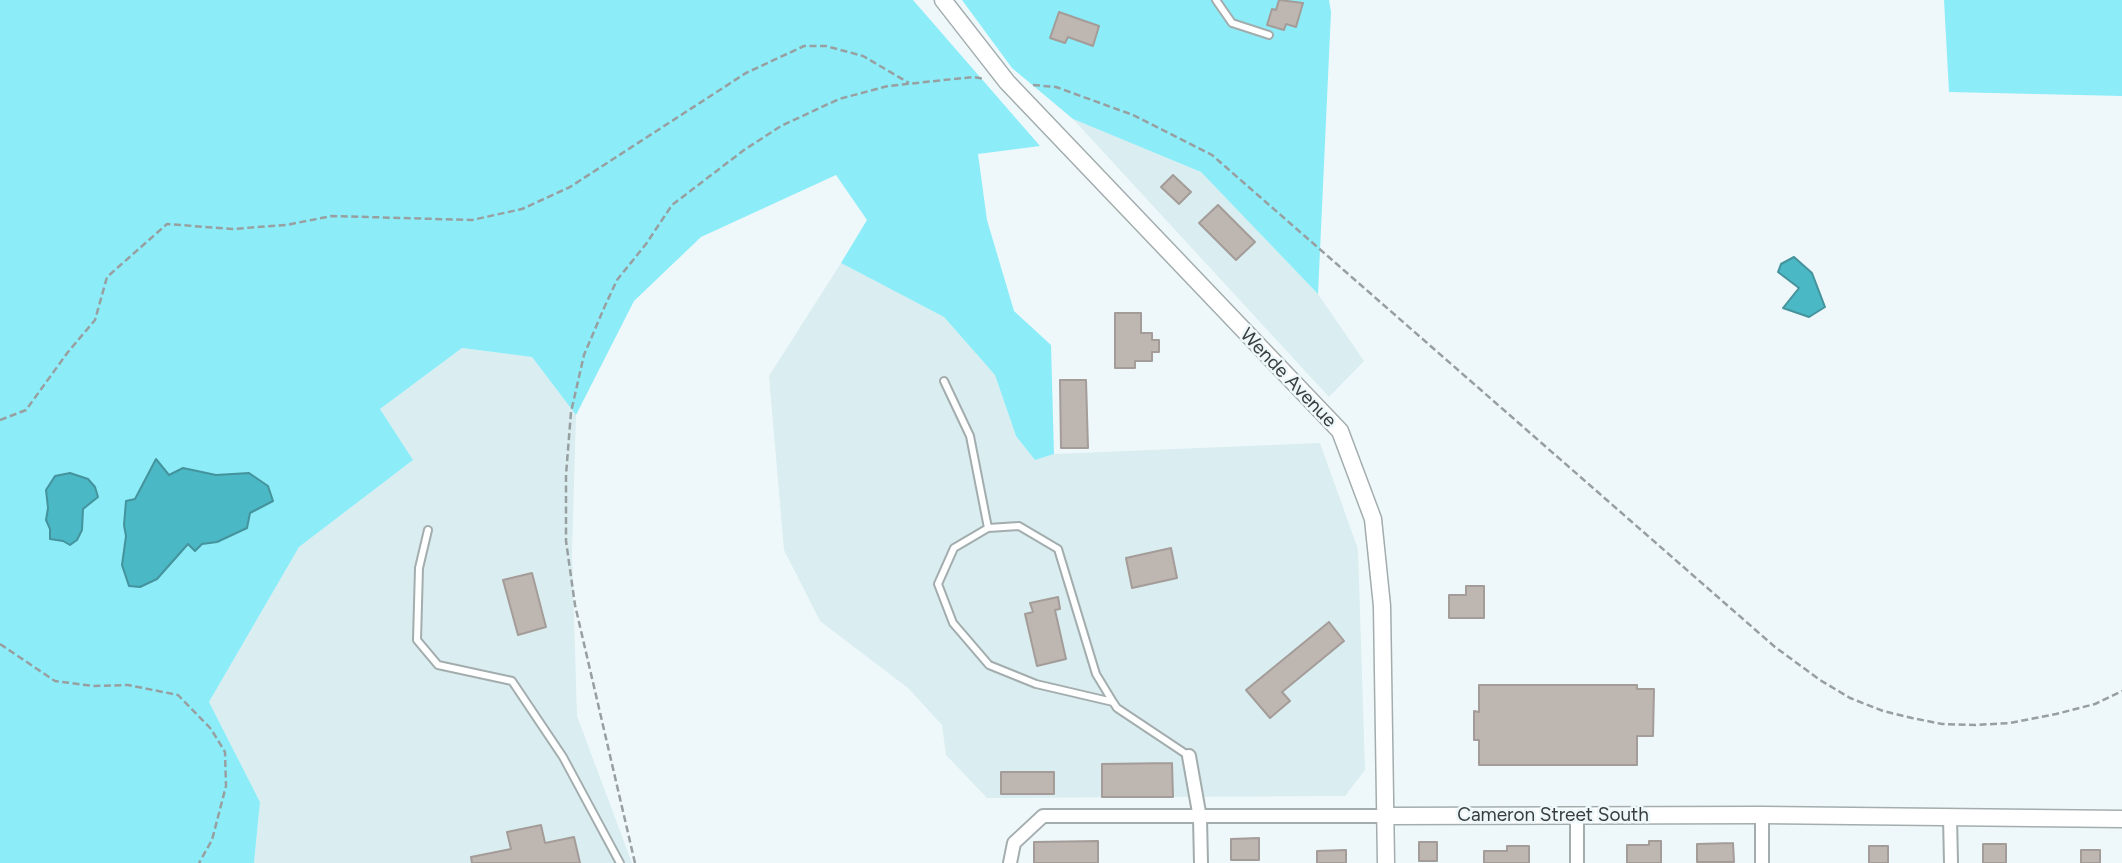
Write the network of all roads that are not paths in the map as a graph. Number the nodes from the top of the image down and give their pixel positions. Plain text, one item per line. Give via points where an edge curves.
1 (943, 0) edge
2 (1216, 0) edge
3 (1269, 35) dead end
4 (944, 381) dead end
5 (988, 528) junction
6 (428, 530) dead end
7 (1113, 702) junction
8 (1189, 756) joint
9 (1577, 815) junction
10 (1762, 815) junction
11 (1386, 816) junction
12 (1950, 817) junction
13 (1200, 818) junction
14 (2122, 819) edge
15 (620, 863) edge
16 (1010, 863) edge
17 (1200, 863) edge
18 (1386, 863) edge
19 (1577, 863) edge
20 (1762, 863) edge
21 (1951, 863) edge

1 - 11 street, Wende Avenue via 1007,82 1339,431 1373,519 1382,606
2 - 3 lane via 1232,23
4 - 5 lane via 970,436
5 - 7 lane via 1019,526 1058,549 1097,674
5 - 7 lane via 954,548 938,584 953,623 989,665 1037,684
6 - 15 lane via 419,568 416,640 438,665 512,681 563,757
7 - 8 lane
8 - 13 street
9 - 10 street, Cameron Street South
9 - 11 street, Cameron Street South
9 - 19 street
10 - 12 street, Cameron Street South
10 - 20 street
11 - 13 street, Cameron Street South
11 - 18 street, Wende Avenue
12 - 14 street, Cameron Street South
12 - 21 street
13 - 16 street, Cameron Street South via 1043,816 1014,843
13 - 17 street

